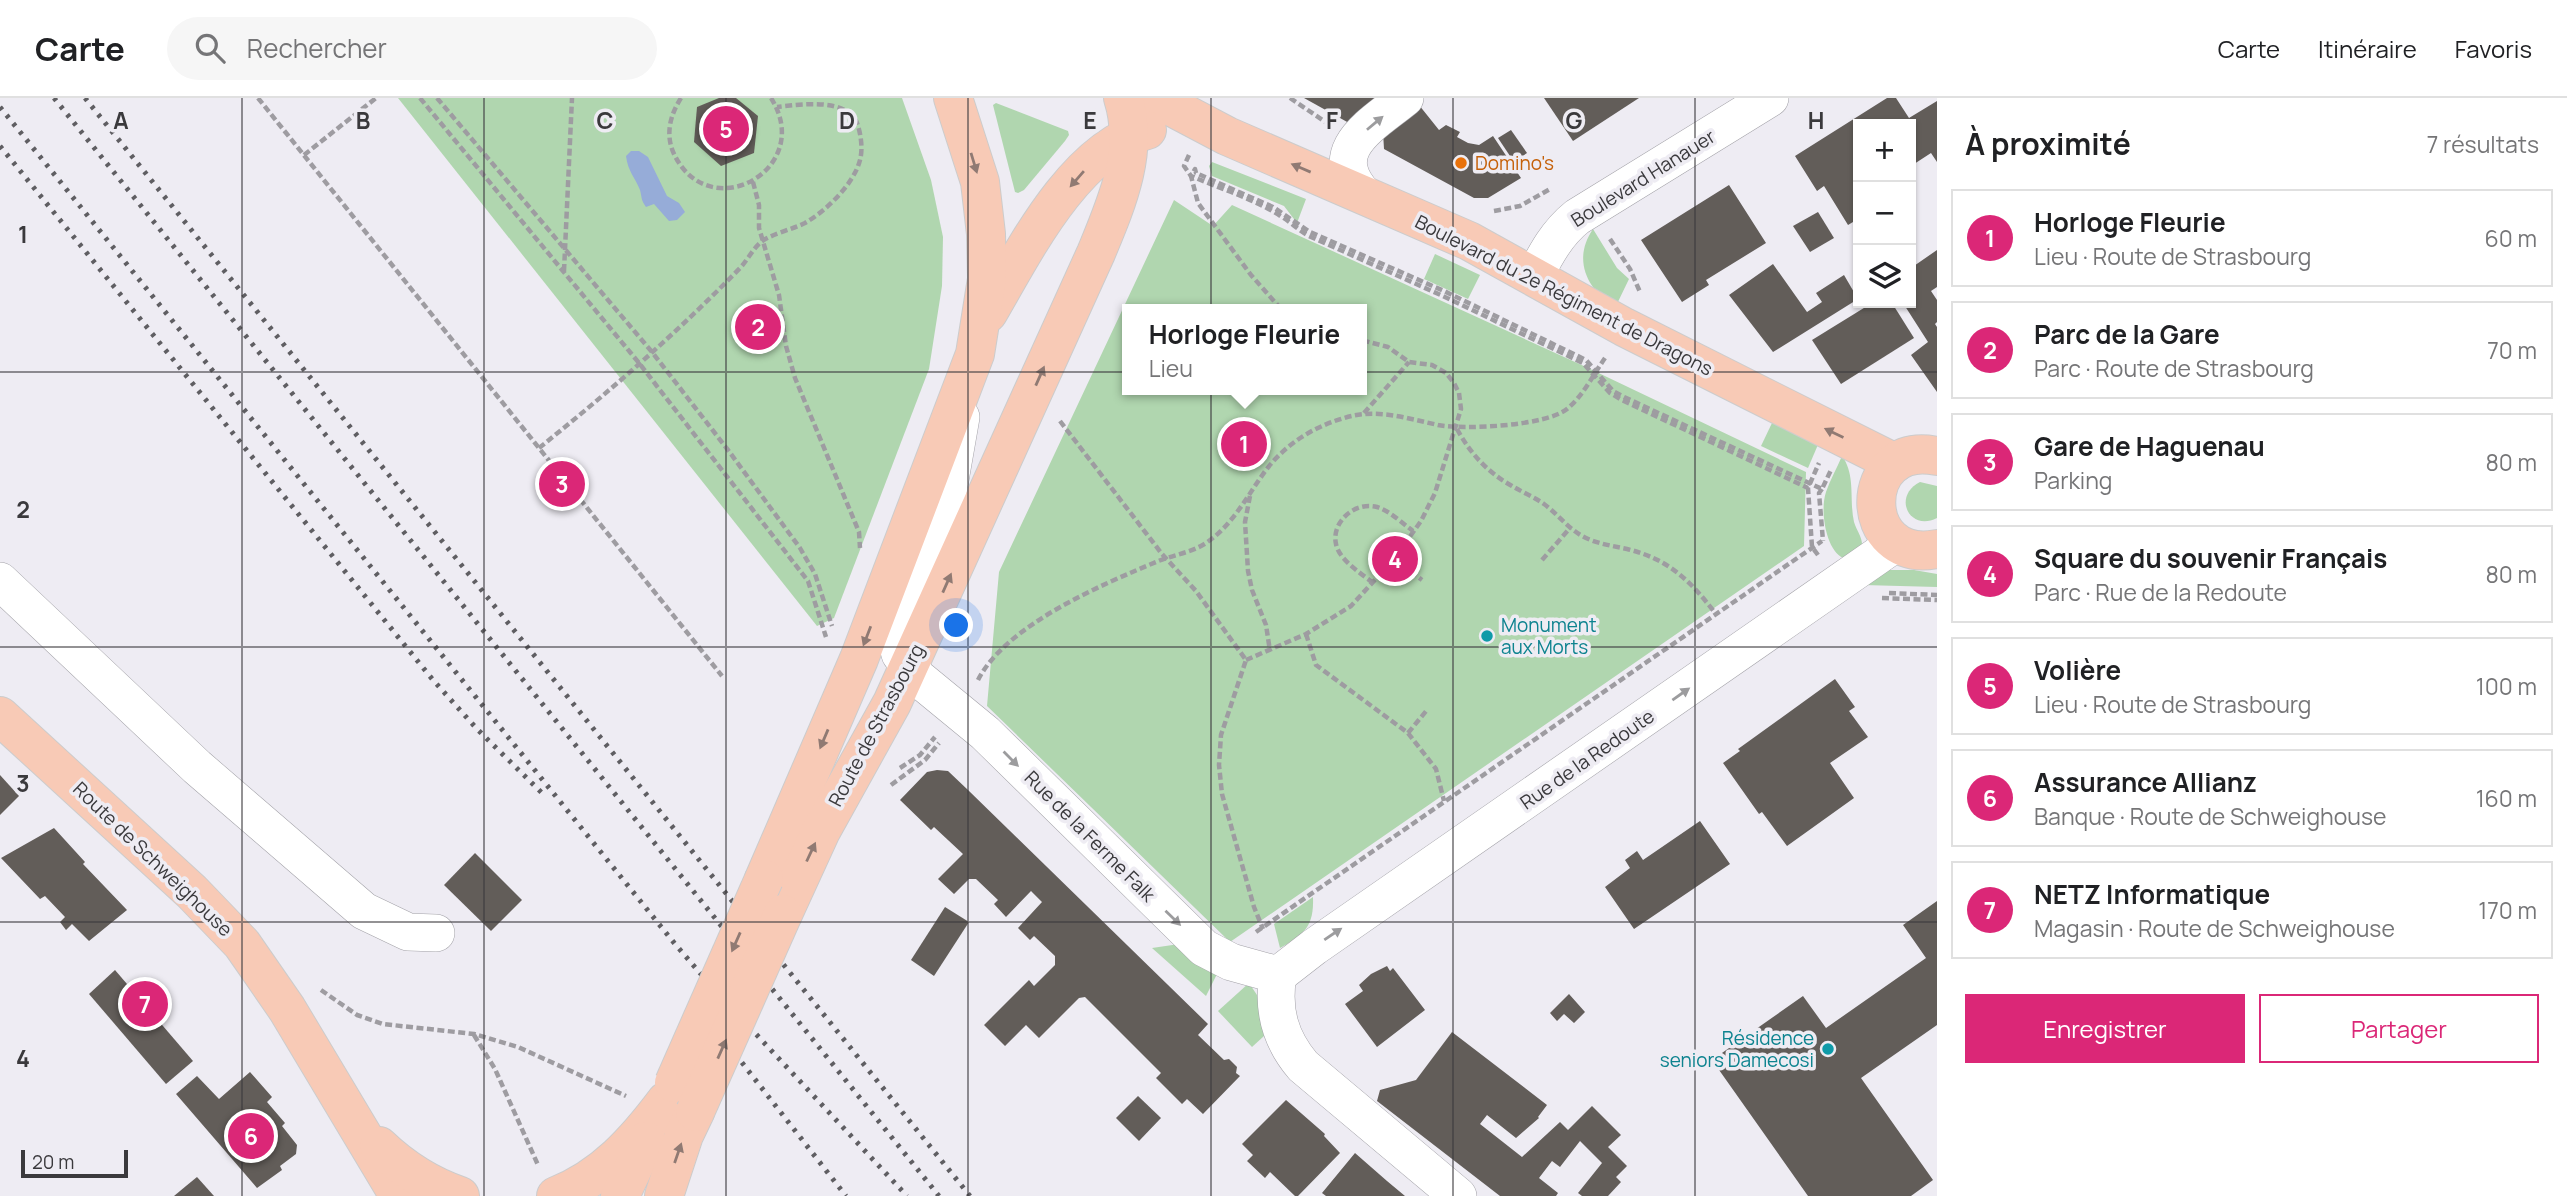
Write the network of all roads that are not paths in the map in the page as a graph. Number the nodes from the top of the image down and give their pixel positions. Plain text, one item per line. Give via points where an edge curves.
1 (953, 98) edge
2 (1123, 98) edge
3 (1155, 98) edge
4 (1405, 98) edge
5 (1770, 98) edge
6 (1129, 136) junction
7 (1227, 136) junction
8 (1364, 195) junction
9 (1535, 275) junction
10 (980, 327) junction
11 (962, 390) junction
12 (1937, 456) edge
13 (1895, 463) junction
14 (1896, 543) junction
15 (1937, 549) edge
16 (0, 581) edge
17 (908, 668) junction
18 (0, 716) edge
19 (436, 933) dead end
20 (1278, 975) junction
21 (338, 1097) junction
22 (668, 1099) junction
23 (548, 1181) edge
24 (621, 1194) edge
25 (399, 1196) edge
26 (460, 1196) edge
27 (664, 1196) edge
28 (1458, 1196) edge

1 -> 10 main road, Route de Strasbourg via 980,182 987,279
2 - 6 main road, Route de Strasbourg
3 - 7 main road, Boulevard du 2e Régiment de Dragons
8 -> 4 street via 1352,182 1349,150
5 - 9 street, Boulevard Hanauer via 1577,217 1549,248
6 - 7 main road, Route de Strasbourg via 1179,126
6 -> 10 main road, Route de Strasbourg via 1093,161 1062,197
17 -> 6 main road, Route de Strasbourg via 1096,253 1121,182
8 -> 7 main road, Boulevard du 2e Régiment de Dragons
8 - 9 main road, Boulevard du 2e Régiment de Dragons
13 -> 9 main road, Boulevard du 2e Régiment de Dragons via 1624,327
10 - 11 main road, Route de Strasbourg
11 - 17 street, Rue de la Ferme Falk via 961,428 946,503 896,638
11 -> 22 main road, Route de Strasbourg, bridge via 859,659
12 - 13 main road via 1914,454
13 - 14 main road via 1881,478 1875,500 1879,521
14 - 15 main road via 1914,550
20 -> 14 street, Rue de la Redoute
16 - 19 street via 197,766 364,911 408,932
17 -> 20 street, Rue de la Ferme Falk via 985,733 1205,947 1231,962
22 -> 17 main road, Route de Strasbourg, bridge via 783,914 821,831
18 - 21 main road, Route de Schweighouse via 216,915 268,979
20 - 28 street via 1276,1013 1289,1049
21 - 25 main road, Route de Schweighouse
21 - 26 main road via 401,1168
22 - 23 main road via 618,1158 588,1180
22 - 24 main road, Route de Strasbourg
27 -> 22 main road, Route de Strasbourg via 684,1135

